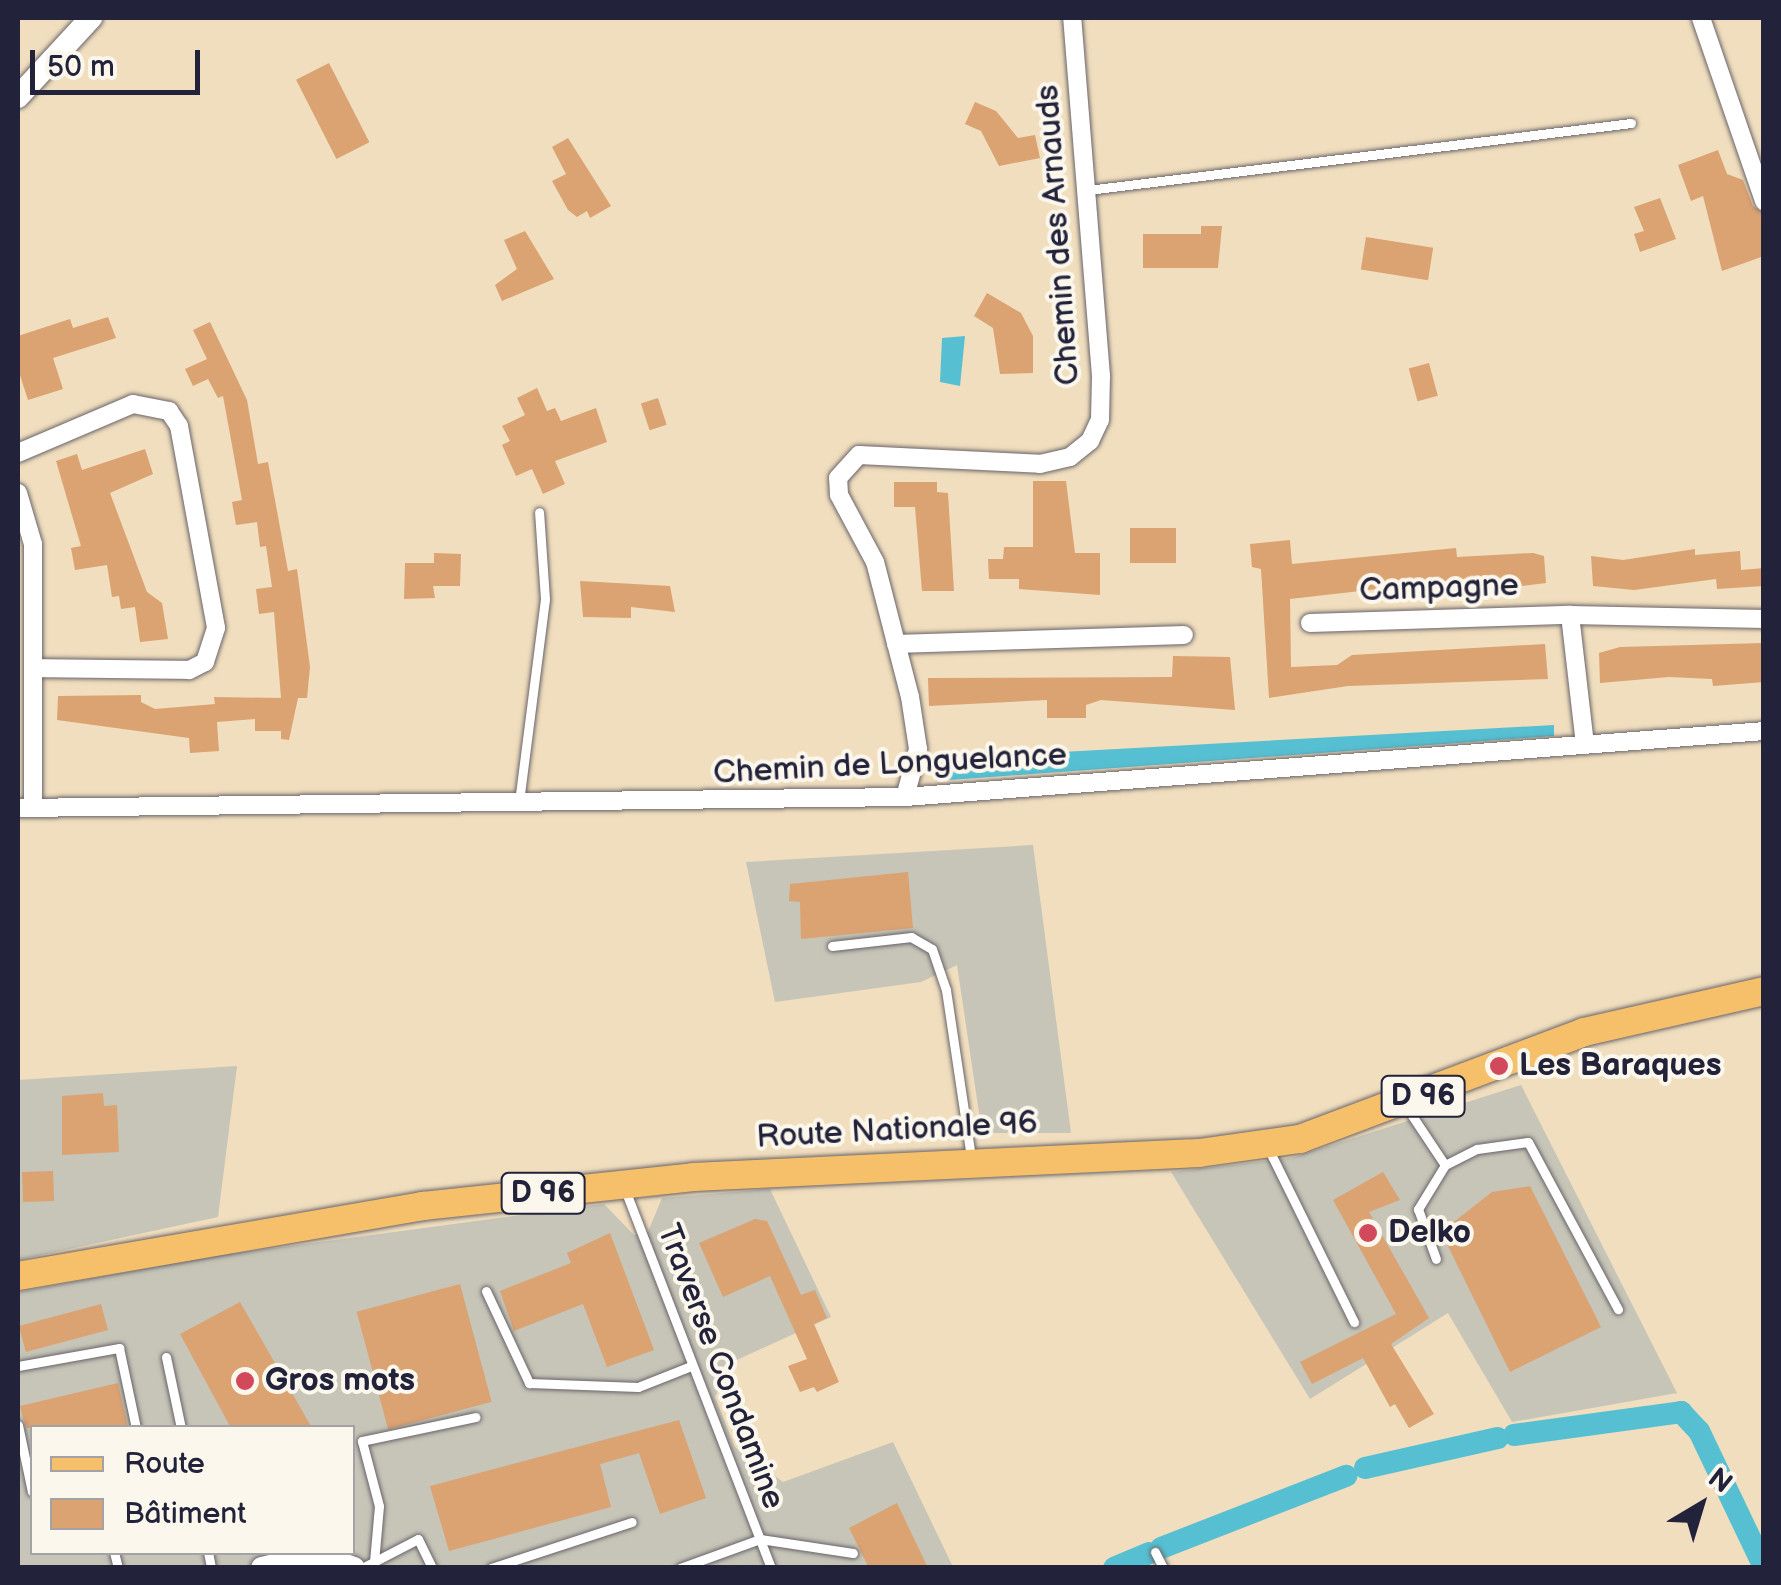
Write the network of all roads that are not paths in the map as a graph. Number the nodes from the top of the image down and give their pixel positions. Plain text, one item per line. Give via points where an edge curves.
1 (91, 18) edge
2 (1072, 18) edge
3 (1701, 18) edge
4 (18, 97) edge
5 (1632, 123) dead end
6 (1088, 190) junction
7 (1764, 201) edge
8 (18, 452) edge
9 (18, 493) edge
10 (540, 512) dead end
11 (1570, 616) junction
12 (1764, 620) edge
13 (1310, 623) dead end
14 (1184, 634) dead end
15 (896, 644) junction
16 (34, 668) junction
17 (1764, 731) edge
18 (1584, 744) junction
19 (905, 797) junction
20 (518, 805) junction
21 (25, 808) edge
22 (832, 946) dead end
23 (1764, 991) edge
24 (1404, 1104) junction
25 (1267, 1143) junction
26 (971, 1162) junction
27 (1445, 1165) junction
28 (623, 1184) junction
29 (1436, 1259) dead end
30 (18, 1276) edge
31 (486, 1292) dead end
32 (1618, 1309) dead end
33 (1354, 1322) dead end
34 (166, 1357) dead end
35 (18, 1366) edge
36 (690, 1366) junction
37 (476, 1417) dead end
38 (18, 1425) edge
39 (135, 1425) edge
40 (180, 1425) edge
41 (30, 1482) edge
42 (632, 1522) dead end
43 (760, 1539) junction
44 (1155, 1552) dead end
45 (852, 1553) dead end
46 (364, 1565) edge
47 (262, 1568) edge
48 (362, 1568) edge
49 (432, 1568) edge
50 (490, 1568) edge
51 (680, 1568) edge
52 (771, 1568) edge
53 (1163, 1568) edge

1 - 4 street
2 - 6 street, Chemin des Arnauds
3 - 7 street
5 - 6 lane
6 - 15 street, Chemin des Arnauds via 1101,376 1100,420 1090,441 1070,456 1040,464 860,455 838,478 840,495 875,562
8 - 16 street via 133,404 169,411 179,426 216,628 214,648 190,670
9 - 16 street via 33,544
10 - 20 lane via 545,599
11 - 12 street, Campagne
11 - 13 street, Campagne
11 - 18 street
14 - 15 street
15 - 19 street, Chemin des Arnauds via 918,749
16 - 21 street
17 - 18 street, Chemin de Longuelance
18 - 19 street, Chemin de Longuelance
19 - 20 street, Chemin de Longuelance
20 - 21 street, Chemin de Longuelance
22 - 26 lane via 911,938 932,949 950,1009
23 - 24 main road, Route Nationale 96 / D 96 via 1584,1032
24 - 25 main road, Route Nationale 96 / D 96
24 - 27 lane
25 - 26 main road, Route Nationale 96 / D 96 via 1200,1153
25 - 33 lane via 1283,1188
26 - 28 main road, Route Nationale 96 / D 96
27 - 29 lane via 1418,1209
27 - 32 lane via 1477,1149 1528,1142
28 - 30 main road, Route Nationale 96 / D 96 via 423,1206
28 - 36 lane, Traverse Condamine
31 - 36 lane via 530,1383 638,1387
34 - 40 lane
35 - 39 lane via 119,1348
36 - 43 lane, Traverse Condamine
37 - 46 lane via 362,1441 379,1506
38 - 41 lane
42 - 50 lane
43 - 45 lane
43 - 51 lane
43 - 52 lane, Traverse Condamine
44 - 53 lane
46 - 47 street via 316,1555
46 - 48 lane
46 - 49 lane via 418,1539

